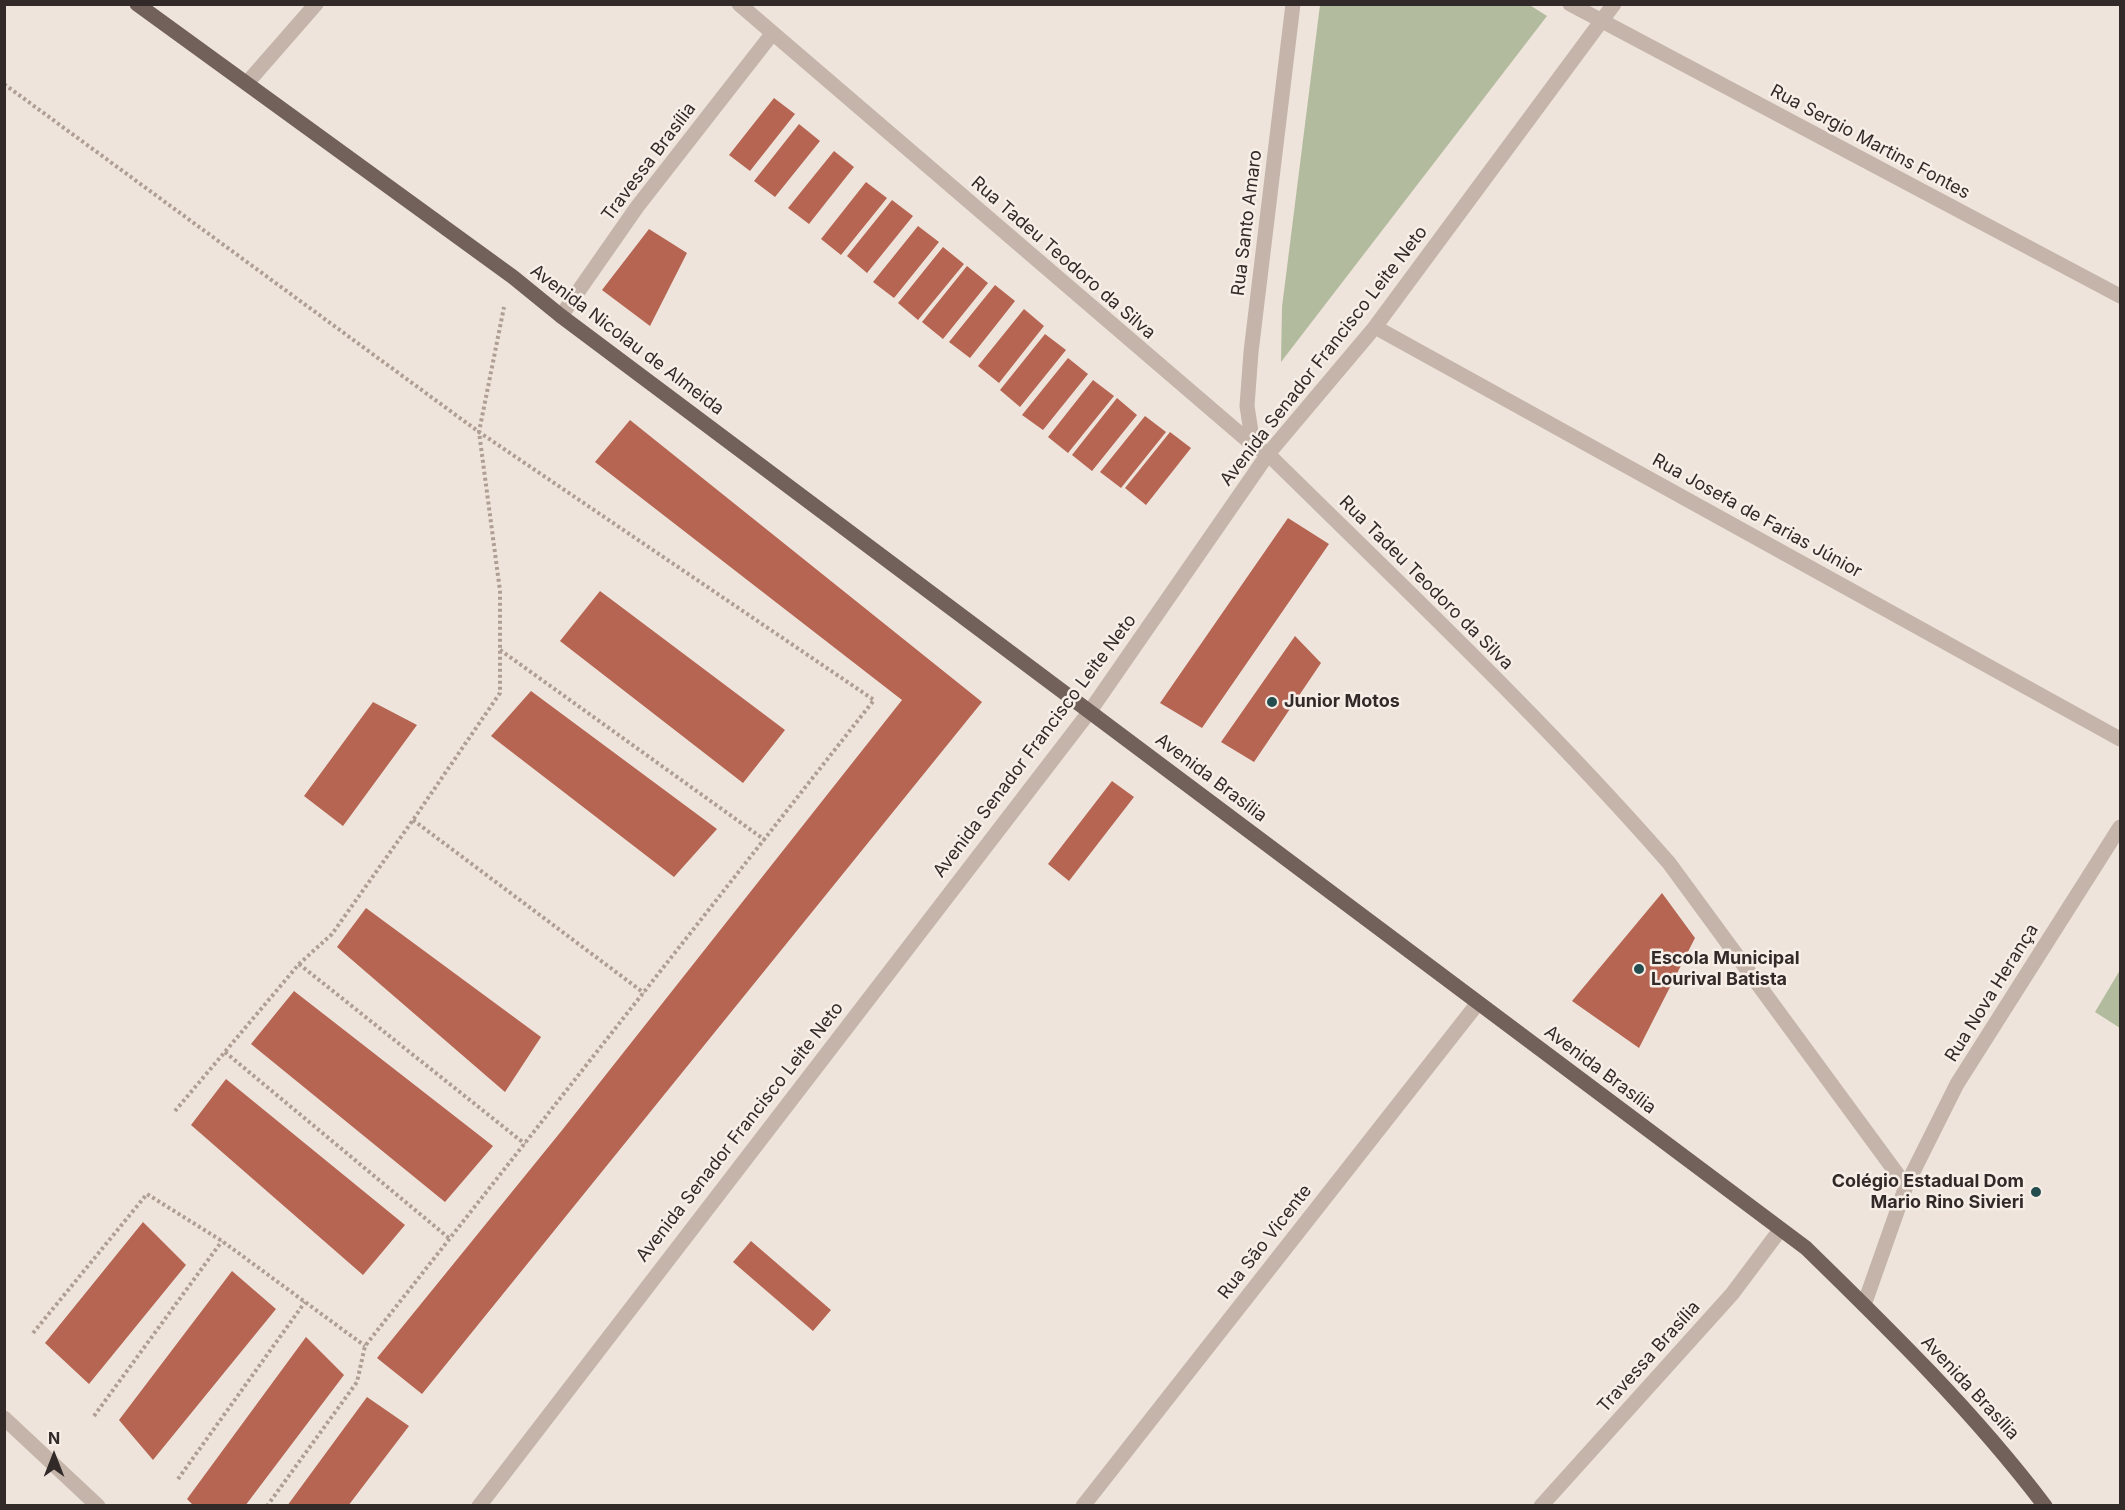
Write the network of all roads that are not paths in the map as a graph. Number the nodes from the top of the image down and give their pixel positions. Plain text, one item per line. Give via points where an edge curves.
1 (137, 4) edge
2 (316, 4) edge
3 (739, 4) edge
4 (1293, 4) edge
5 (1570, 4) edge
6 (1614, 4) edge
7 (1601, 22) junction
8 (772, 34) junction
9 (247, 83) junction
10 (2121, 296) edge
11 (561, 316) junction
12 (1375, 327) junction
13 (1253, 445) junction
14 (1268, 454) junction
15 (1090, 711) junction
16 (2121, 739) edge
17 (2121, 827) edge
18 (1478, 1003) junction
19 (1906, 1186) junction
20 (1780, 1230) junction
21 (1864, 1305) junction
22 (4, 1418) edge
23 (98, 1506) edge
24 (479, 1506) edge
25 (1083, 1506) edge
26 (1541, 1506) edge
27 (2045, 1506) edge

1 - 9 main road, Avenida Nicolau de Almeida
2 - 9 street
3 - 8 street, Rua Tadeu Teodoro da Silva
4 - 13 street, Rua Santo Amaro via 1251,352 1247,406
5 - 7 street, Rua Sergio Martins Fontes
6 - 7 street, Avenida Senador Francisco Leite Neto
7 - 10 street, Rua Sergio Martins Fontes
7 - 12 street, Avenida Senador Francisco Leite Neto
8 - 11 street, Travessa Brasília via 637,207
8 - 13 street, Rua Tadeu Teodoro da Silva
9 - 11 main road, Avenida Nicolau de Almeida
11 - 15 main road, Avenida Nicolau de Almeida
12 - 14 street, Avenida Senador Francisco Leite Neto
12 - 16 street, Rua Josefa de Farias Júnior
13 - 14 street, Rua Tadeu Teodoro da Silva
14 - 15 street, Avenida Senador Francisco Leite Neto
14 - 19 street, Rua Tadeu Teodoro da Silva via 1477,659 1654,846
15 - 18 main road, Avenida Brasília
15 - 24 street, Avenida Senador Francisco Leite Neto
17 - 19 street, Rua Nova Herança via 1957,1084
18 - 20 main road, Avenida Brasília
18 - 25 street, Rua São Vicente
19 - 21 street
20 - 21 main road, Avenida Brasília via 1806,1248
20 - 26 street, Travessa Brasília via 1732,1294
21 - 27 main road, Avenida Brasília via 1971,1416
22 - 23 street

